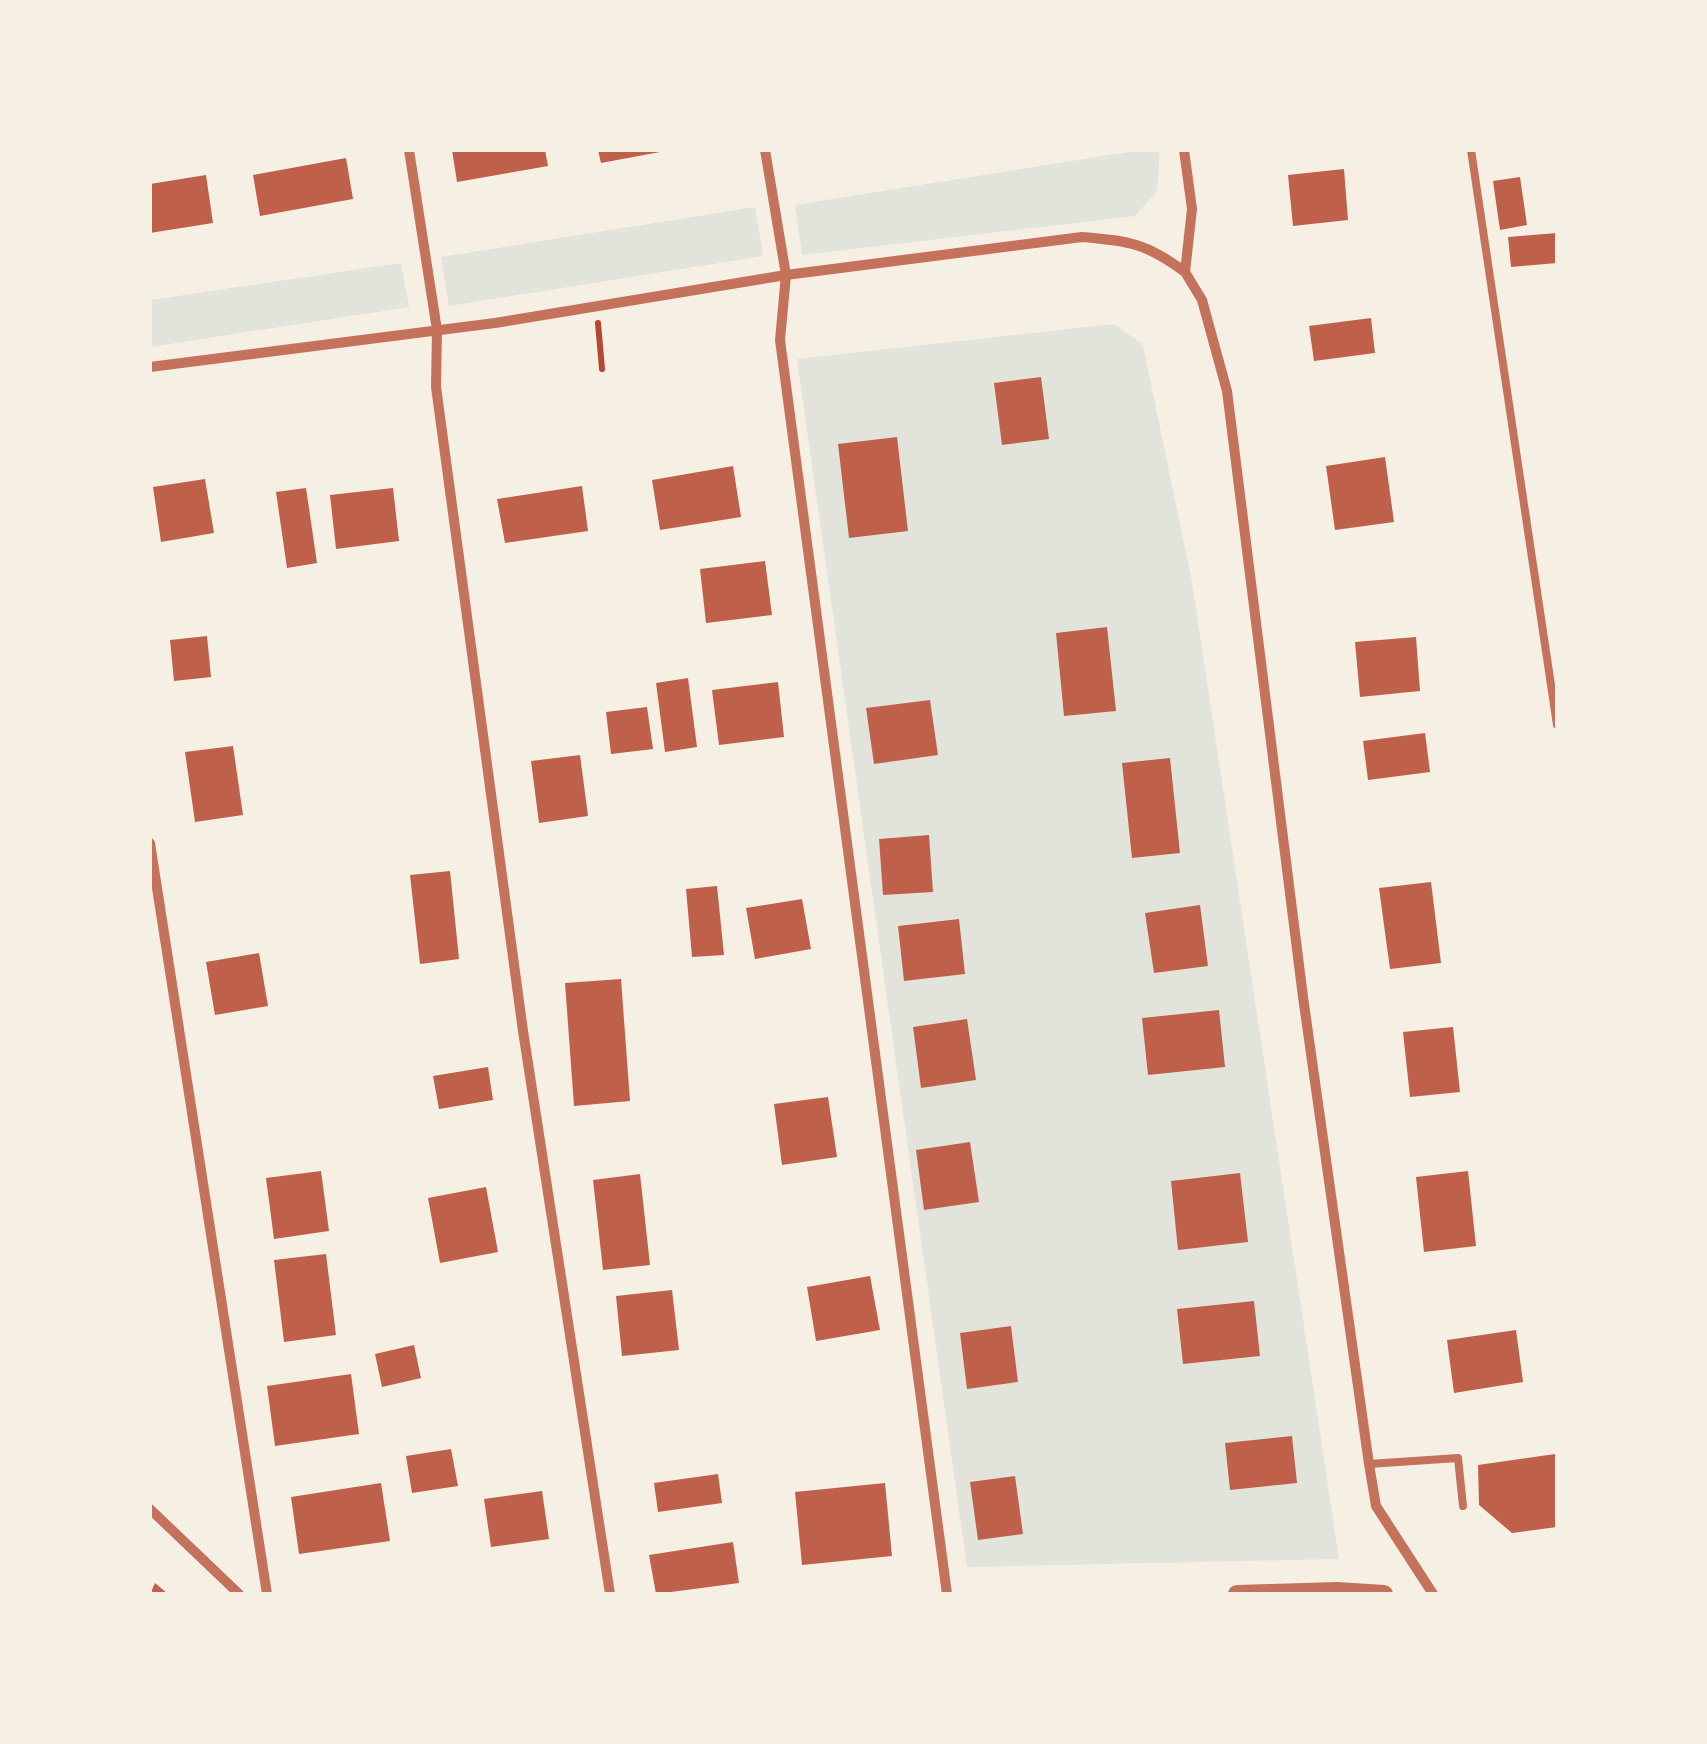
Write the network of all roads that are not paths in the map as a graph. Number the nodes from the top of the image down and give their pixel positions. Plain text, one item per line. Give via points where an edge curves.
1 (409, 150) edge
2 (764, 150) edge
3 (1184, 150) edge
4 (1472, 150) edge
5 (1186, 272) junction
6 (786, 276) junction
7 (437, 330) junction
8 (150, 368) edge
9 (1557, 725) edge
10 (150, 843) edge
11 (1369, 1464) junction
12 (1463, 1506) dead end
13 (150, 1509) edge
14 (239, 1594) edge
15 (267, 1594) edge
16 (610, 1594) edge
17 (947, 1594) edge
18 (1237, 1594) edge
19 (1384, 1594) edge
20 (1432, 1594) edge

1 - 7 street
2 - 6 street
3 - 5 street via 1192,210
4 - 9 lane
5 - 6 street via 1156,250 1082,237
5 - 11 street via 1202,300 1227,391
6 - 7 street
6 - 17 street via 780,340
7 - 8 street
7 - 16 street via 436,388 520,1011
10 - 15 street
11 - 12 lane via 1458,1458
11 - 20 street via 1376,1506
13 - 14 street
18 - 19 street

